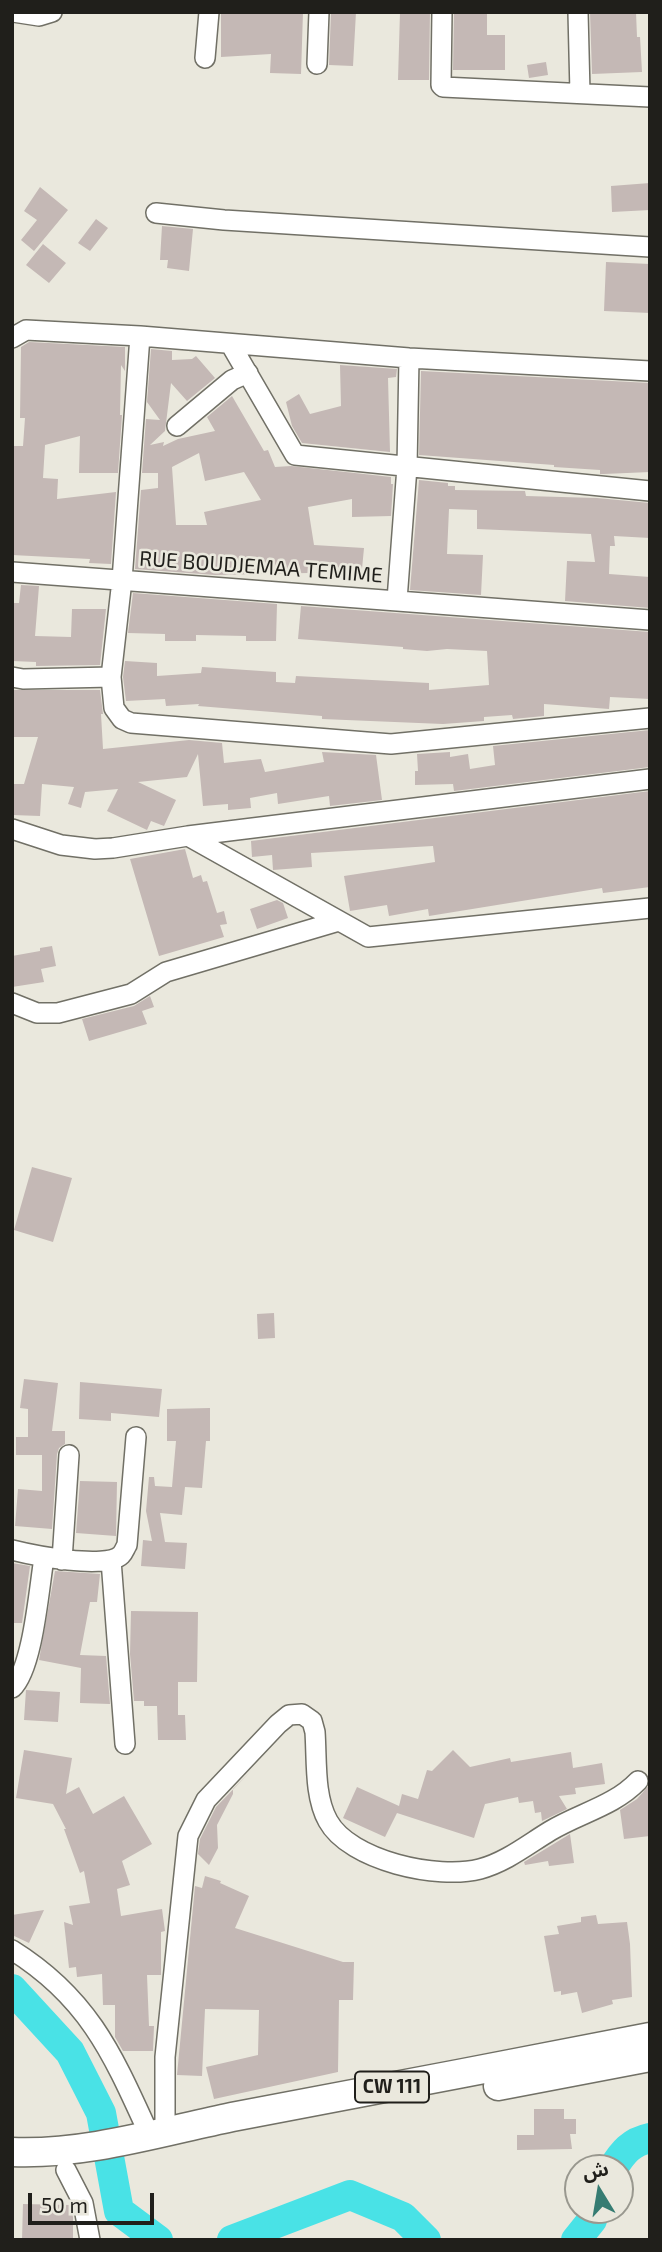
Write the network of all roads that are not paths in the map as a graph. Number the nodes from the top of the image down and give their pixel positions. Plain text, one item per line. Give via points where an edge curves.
1 (13, 12) edge
2 (52, 12) edge
3 (209, 12) edge
4 (319, 12) edge
5 (442, 12) edge
6 (578, 12) edge
7 (205, 58) dead end
8 (317, 64) dead end
9 (580, 93) junction
10 (650, 97) edge
11 (156, 212) dead end
12 (650, 247) edge
13 (140, 336) junction
14 (12, 338) edge
15 (230, 345) junction
16 (409, 358) junction
17 (650, 371) edge
18 (248, 373) junction
19 (177, 426) dead end
20 (407, 467) junction
21 (650, 491) edge
22 (12, 572) edge
23 (122, 580) junction
24 (397, 600) junction
25 (650, 620) edge
26 (12, 677) edge
27 (111, 677) junction
28 (650, 718) edge
29 (650, 779) edge
30 (12, 829) edge
31 (188, 836) junction
32 (650, 908) edge
33 (339, 921) junction
34 (12, 1003) edge
35 (136, 1437) dead end
36 (69, 1455) dead end
37 (12, 1550) edge
38 (53, 1559) junction
39 (111, 1560) junction
40 (12, 1689) edge
41 (125, 1744) dead end
42 (638, 1781) dead end
43 (12, 1950) edge
44 (650, 2036) edge
45 (650, 2057) edge
46 (147, 2139) junction
47 (12, 2152) edge
48 (80, 2161) junction
49 (12, 2171) edge
50 (90, 2240) edge

1 - 2 street via 39,16
3 - 7 street
4 - 8 street
5 - 9 street via 443,87
6 - 9 street
9 - 10 street
11 - 12 street
13 - 14 street via 26,330
13 - 15 street
13 - 23 street, RUE BOUDJEMAA TEMIME
15 - 16 street
15 - 18 street
16 - 17 street
16 - 20 street, RUE BOUDJEMAA TEMIME
18 - 19 street via 232,380
18 - 20 street via 295,455
20 - 21 street
20 - 24 street, RUE BOUDJEMAA TEMIME
22 - 23 street, RUE BOUDJEMAA TEMIME
23 - 24 street, RUE BOUDJEMAA TEMIME
23 - 27 street, RUE BOUDJEMAA TEMIME
24 - 25 street, RUE BOUDJEMAA TEMIME
26 - 27 street
27 - 28 street, RUE BOUDJEMAA TEMIME via 116,712 131,723 391,744
29 - 31 street
30 - 31 street via 61,845 95,849
31 - 33 street
32 - 33 street via 368,937
33 - 34 street via 166,972 131,994 58,1013 37,1013
35 - 39 street via 127,1545
36 - 38 street
37 - 38 street
38 - 39 street
38 - 40 street via 27,1662
39 - 41 street
42 - 46 street via 617,1800 551,1830 499,1863 467,1871 406,1867 343,1839 329,1823 321,1805 312,1721 302,1714 289,1715 205,1801 188,1836 165,2057
43 - 46 street via 61,1986 89,2020 121,2073
44 - 46 highway, CW 111
45 - 46 highway, CW 111
46 - 48 highway, CW 111
47 - 48 highway, CW 111
48 - 49 highway, CW 111
48 - 50 street

